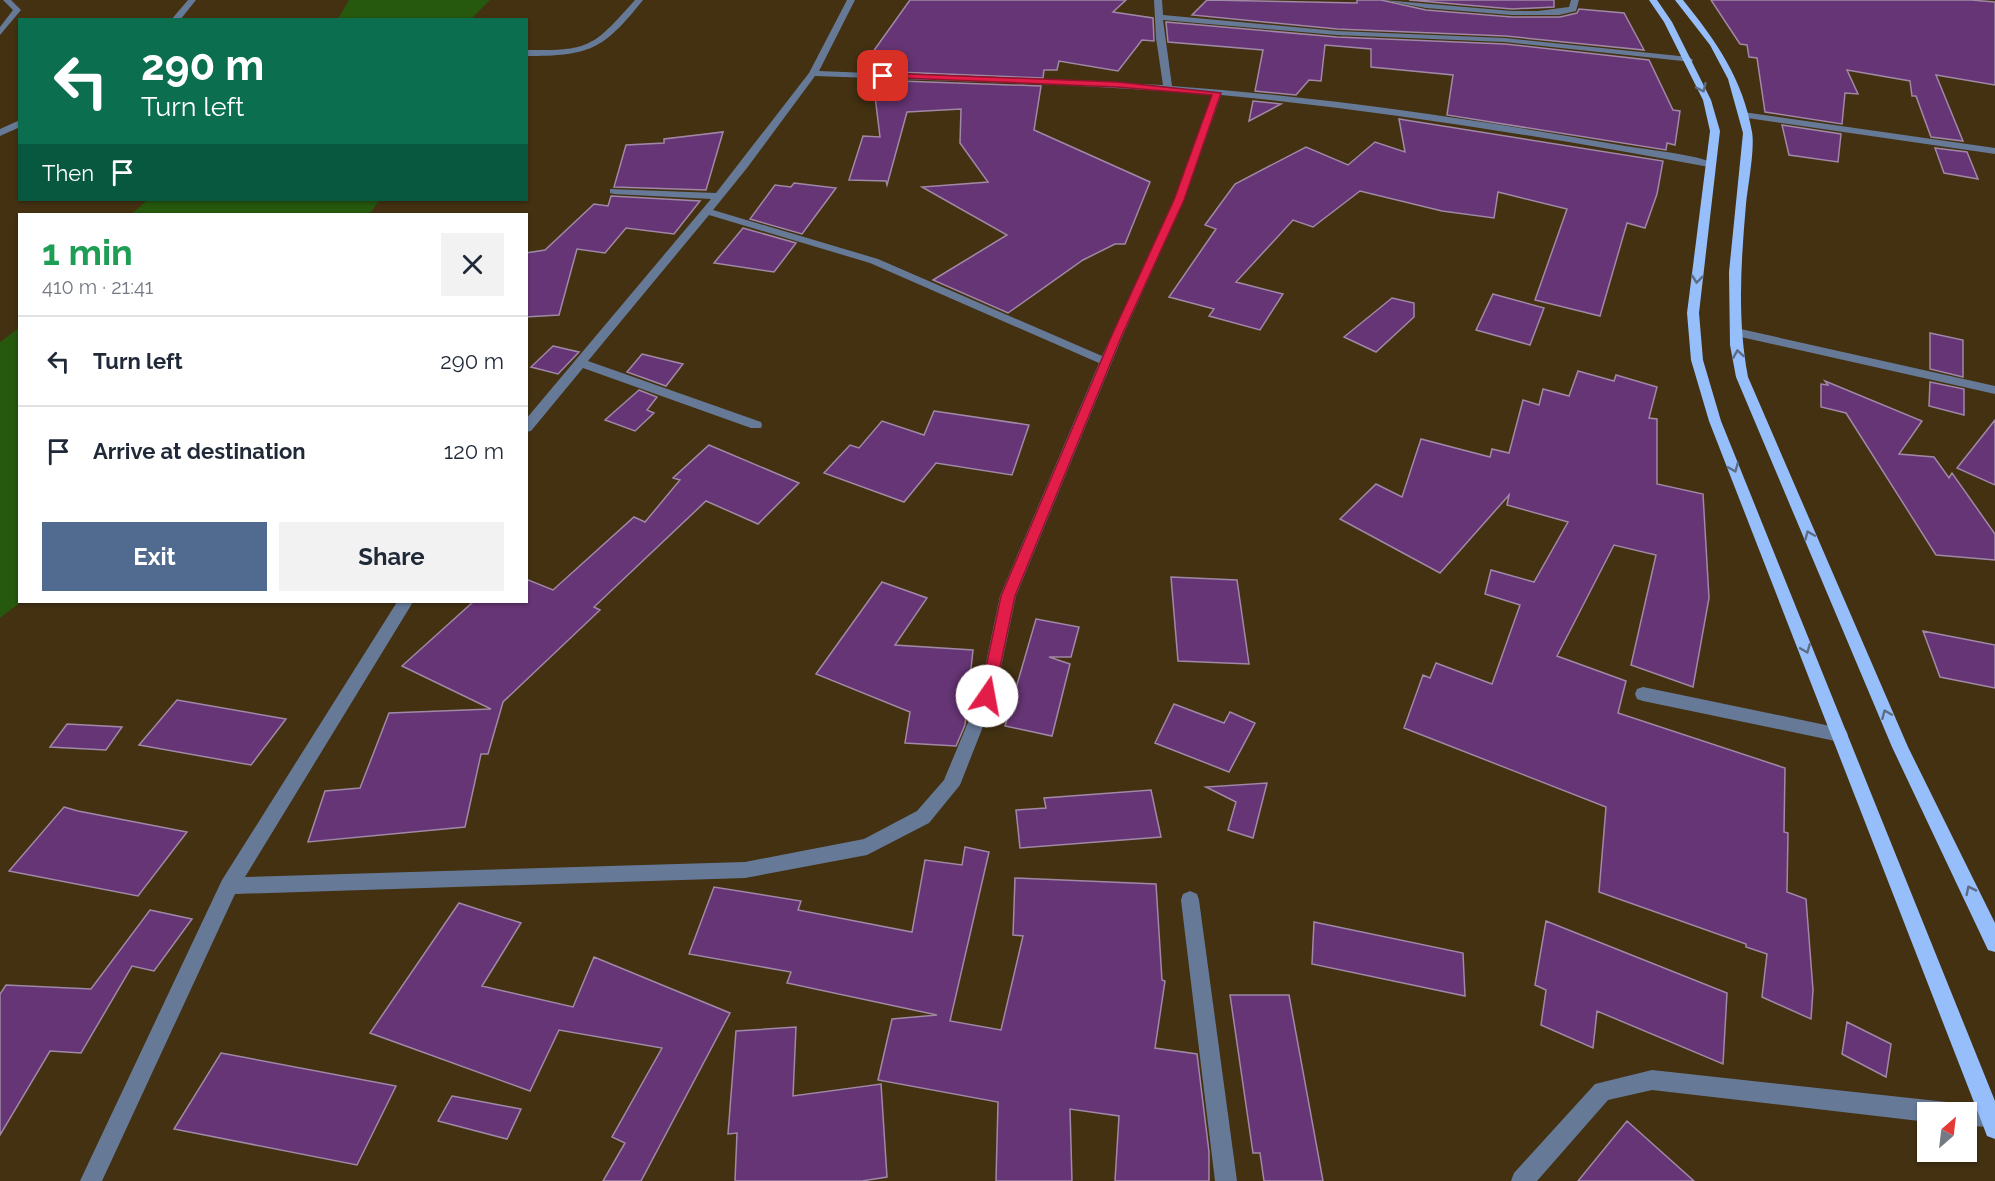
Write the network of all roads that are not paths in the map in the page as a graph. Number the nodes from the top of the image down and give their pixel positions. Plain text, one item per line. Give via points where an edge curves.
1 (7, 0) edge
2 (192, 0) edge
3 (639, 0) edge
4 (851, 0) edge
5 (1158, 0) edge
6 (1387, 0) edge
7 (1575, 0) edge
8 (1653, 0) edge
9 (1679, 0) edge
10 (1160, 17) junction
11 (177, 18) edge
12 (0, 33) edge
13 (528, 53) edge
14 (1689, 60) junction
15 (813, 73) junction
16 (1168, 89) junction
17 (1216, 93) junction
18 (1743, 115) junction
19 (18, 124) edge
20 (0, 133) edge
21 (1995, 151) edge
22 (1709, 164) junction
23 (614, 191) dead end
24 (718, 196) junction
25 (706, 211) junction
26 (1736, 332) junction
27 (1106, 362) junction
28 (581, 363) junction
29 (1995, 390) edge
30 (756, 425) dead end
31 (528, 426) edge
32 (404, 603) edge
33 (1643, 694) dead end
34 (1840, 735) junction
35 (229, 886) junction
36 (1190, 900) dead end
37 (1995, 943) edge
38 (1917, 1110) edge
39 (1977, 1118) edge
40 (1993, 1123) edge
41 (91, 1181) edge
42 (1226, 1181) edge
43 (1521, 1181) edge

1 - 12 street via 17,10
2 - 11 street
3 - 13 street via 593,48 576,54
4 - 15 street
5 - 10 street
6 - 7 street via 1522,14 1563,14 1573,9
8 - 14 main road
9 - 18 main road via 1714,44 1732,79
10 - 14 street via 1327,32 1505,40
10 - 16 street
14 -> 22 main road via 1707,100 1715,131
15 - 16 street
15 - 24 street
16 - 17 street
17 - 22 street via 1588,141
17 - 27 street via 1179,200
18 - 21 street
18 - 26 main road via 1748,133 1735,272
19 - 20 street
22 -> 34 main road via 1693,313 1697,360 1715,421
23 - 24 street
24 - 25 street
25 - 27 street via 874,261
25 - 28 street
26 - 29 street
37 -> 26 main road via 1900,747 1779,465 1742,377
27 - 35 street via 1008,596 987,696 951,785 922,817 867,847 745,870
28 - 30 street
28 - 31 street
32 - 35 street
33 - 34 street
34 - 40 main road
35 - 41 street
36 - 42 street
38 - 43 street via 1652,1080 1602,1091
39 - 40 street

